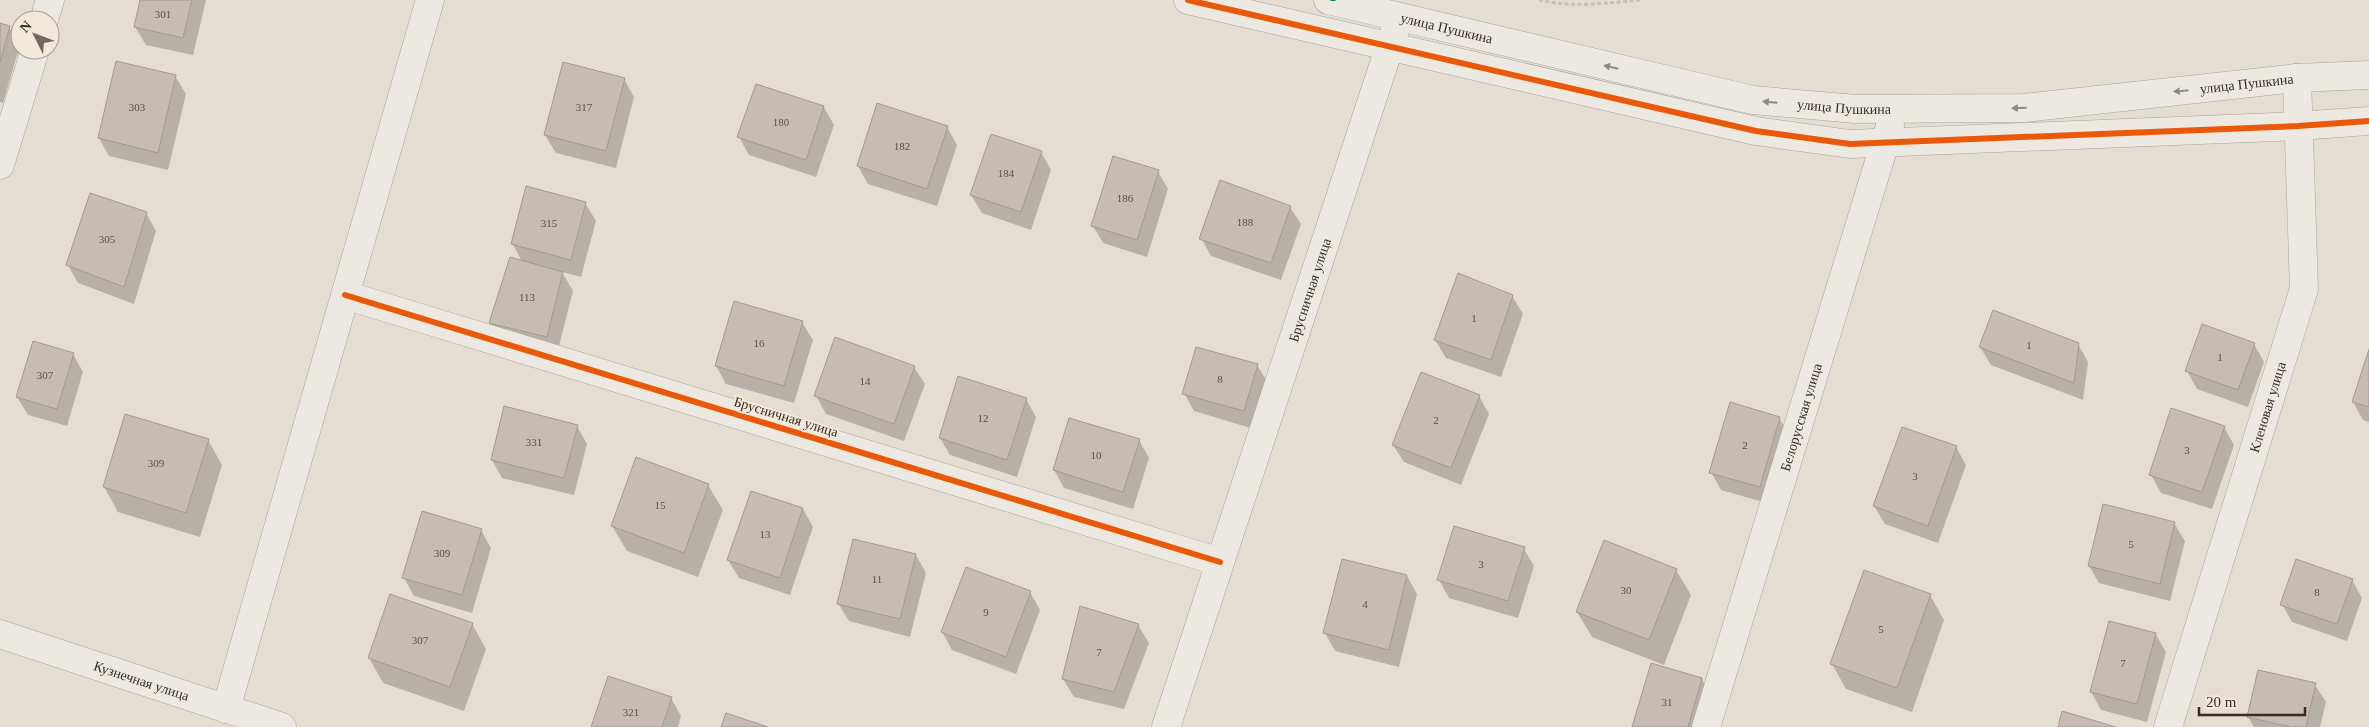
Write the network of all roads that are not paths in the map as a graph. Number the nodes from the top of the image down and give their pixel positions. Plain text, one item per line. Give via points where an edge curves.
1 (430, 0) edge
2 (1188, 0) edge
3 (1328, 0) edge
4 (1399, 17) junction
5 (1389, 48) junction
6 (32, 60) edge
7 (2369, 75) edge
8 (2297, 78) junction
9 (1896, 109) junction
10 (2369, 121) edge
11 (2298, 126) junction
12 (1885, 142) junction
13 (0, 165) edge
14 (345, 295) junction
15 (1220, 562) junction
16 (0, 634) edge
17 (226, 709) junction
18 (282, 727) edge
19 (1166, 727) edge
20 (1706, 727) edge
21 (2168, 727) edge

1 - 14 street
2 - 5 street
3 - 4 street, улица Пушкина
4 - 5 street, Брусничная улица
9 -> 4 street, улица Пушкина via 1856,109 1753,100
5 - 12 street via 1756,131 1850,144
5 - 15 street, Брусничная улица
6 - 13 street
7 - 8 street, улица Пушкина
8 -> 9 street, улица Пушкина via 2024,108
8 - 11 street, Кленовая улица
9 - 12 street, Белорусская улица
10 - 11 street
11 - 12 street
11 - 21 street, Кленовая улица via 2304,288
12 - 20 street, Белорусская улица
14 - 15 street, Брусничная улица
14 - 17 street
15 - 19 street, Брусничная улица
16 - 17 street, Кузнечная улица
17 - 18 street, Кузнечная улица

